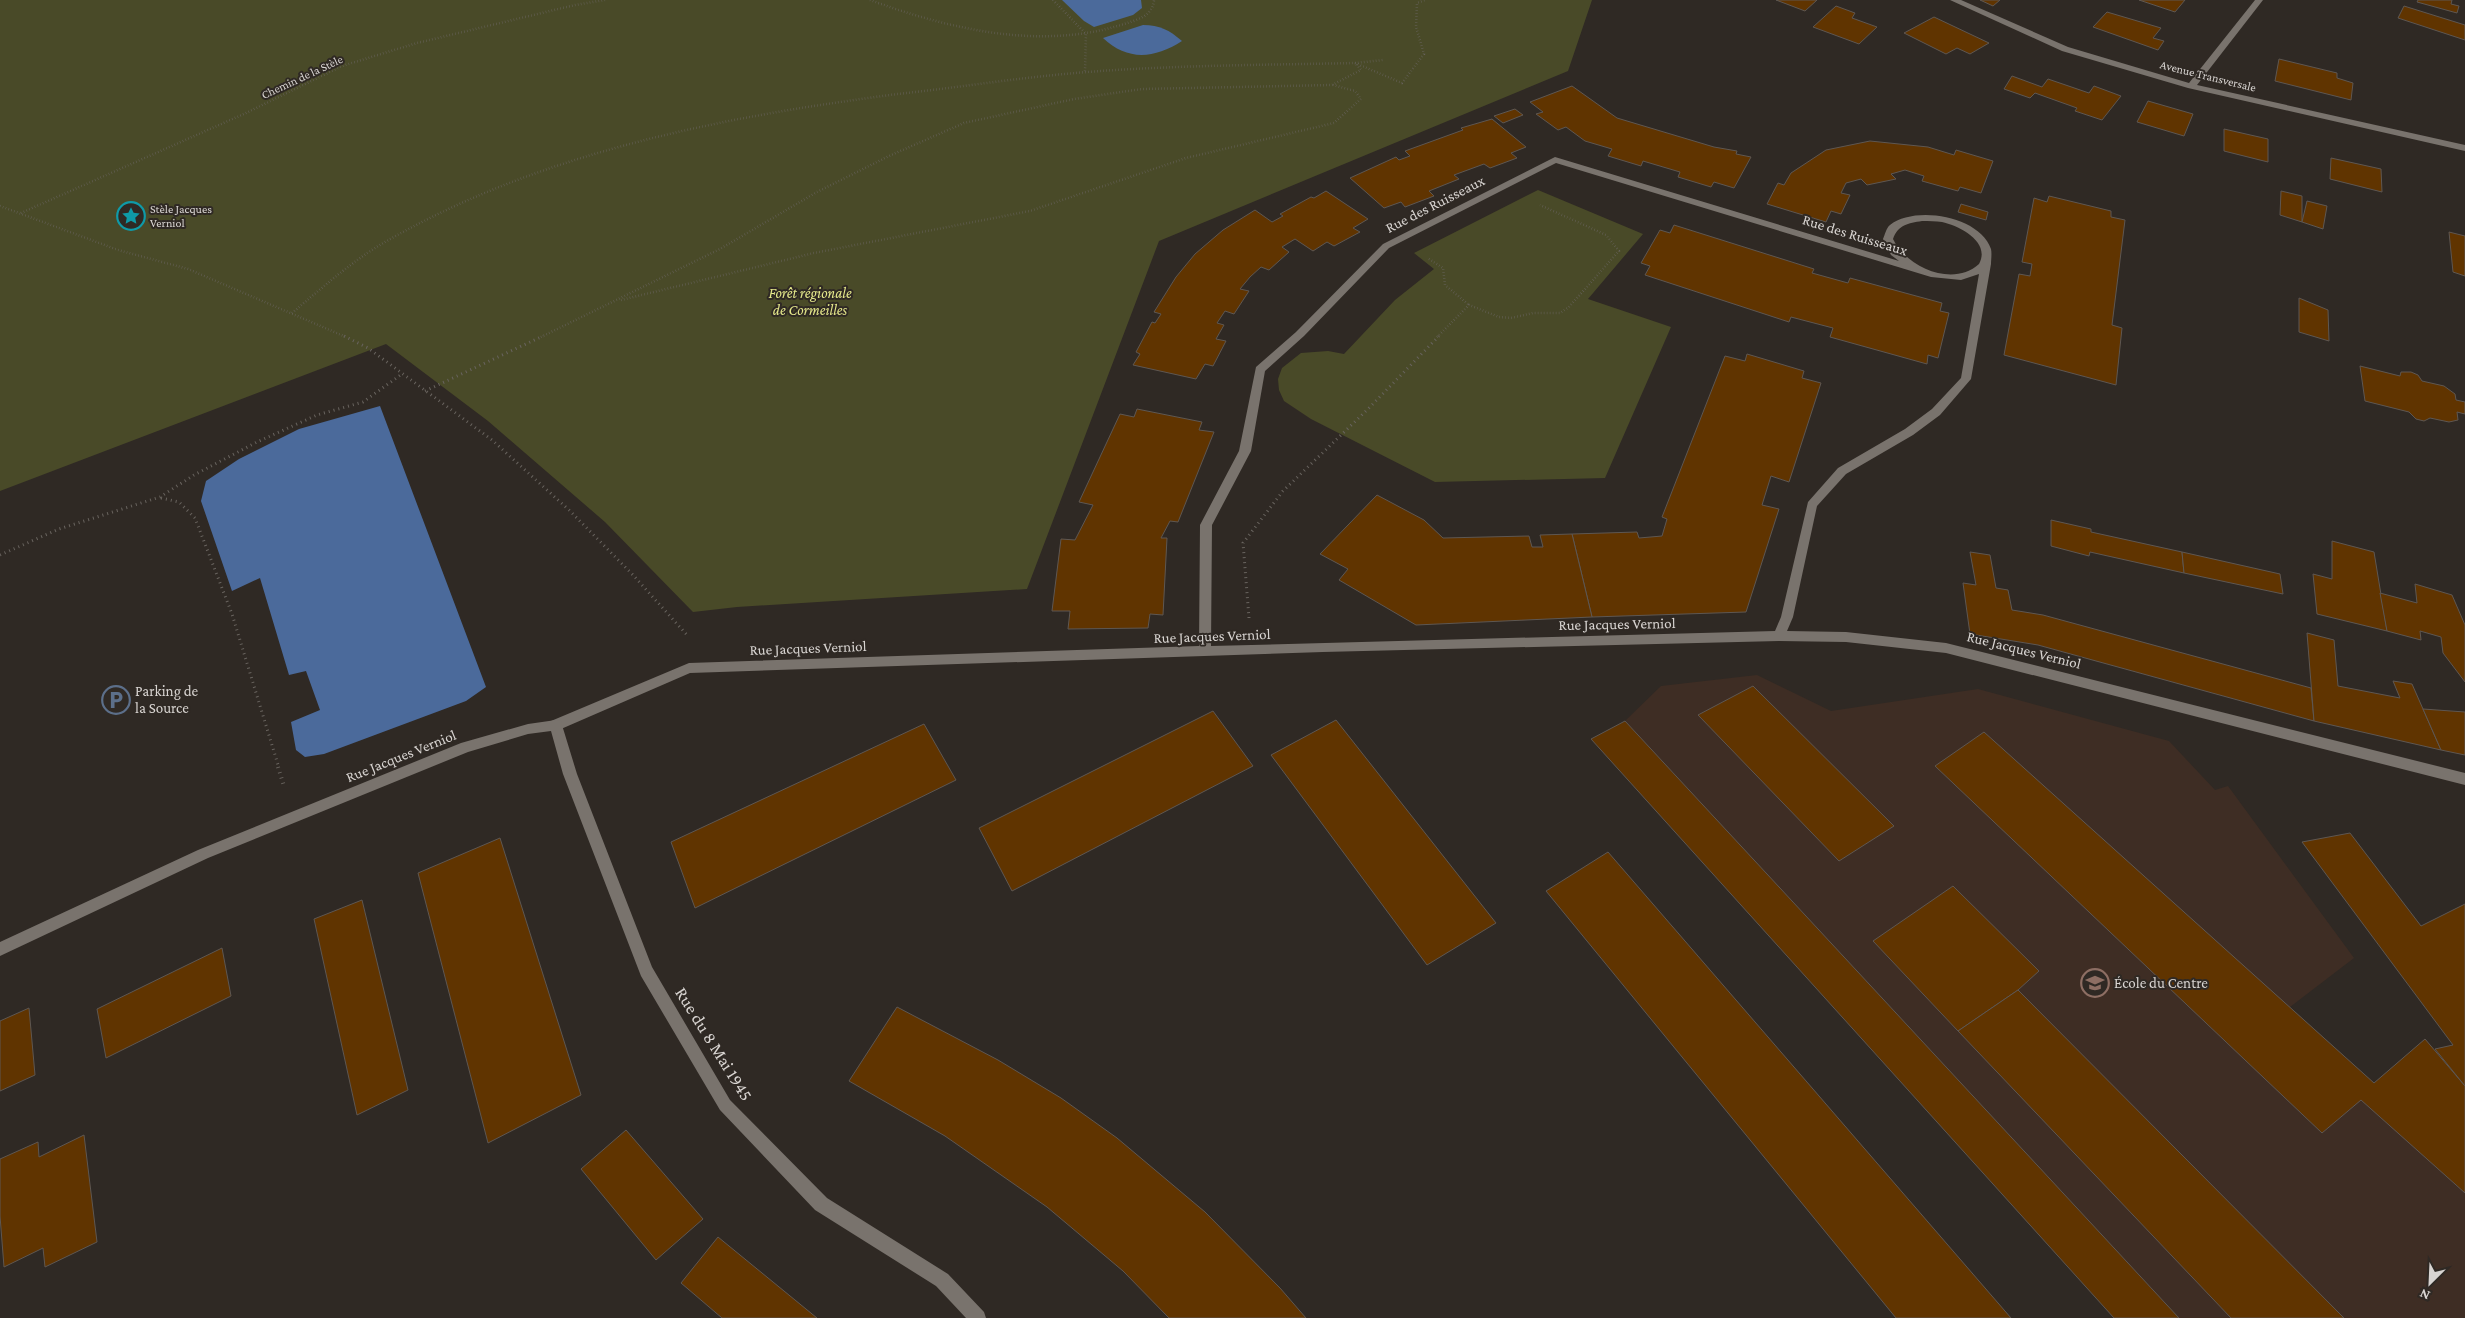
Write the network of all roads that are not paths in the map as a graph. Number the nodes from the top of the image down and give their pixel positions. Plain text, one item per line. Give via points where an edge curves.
1 (1954, 0) edge
2 (2259, 0) edge
3 (2191, 86) junction
4 (2465, 148) edge
5 (1986, 264) junction
6 (1915, 269) junction
7 (1779, 636) junction
8 (1205, 652) junction
9 (556, 725) junction
10 (2465, 779) edge
11 (0, 949) edge
12 (978, 1318) edge

1 - 3 street, Avenue Transversale via 2065,49
2 - 3 street
3 - 4 street, Avenue Transversale
5 - 6 street, Rue des Ruisseaux via 1978,272 1964,276 1948,277
5 - 6 street via 1985,244 1975,234 1946,220 1916,217 1893,225 1888,233 1888,242 1898,256
5 - 7 street via 1966,378 1936,412 1909,432 1842,471 1812,505 1788,617
6 - 8 street, Rue des Ruisseaux via 1555,160 1386,246 1260,370 1245,451 1206,525
7 - 8 street, Rue Jacques Verniol
7 - 10 street, Rue Jacques Verniol via 1846,637 1946,648
8 - 9 street, Rue Jacques Verniol via 689,668
9 - 11 street, Rue Jacques Verniol via 528,729 466,747 203,854
9 - 12 street, Rue du 8 Mai 1945 via 570,774 646,971 726,1105 821,1204 942,1280

